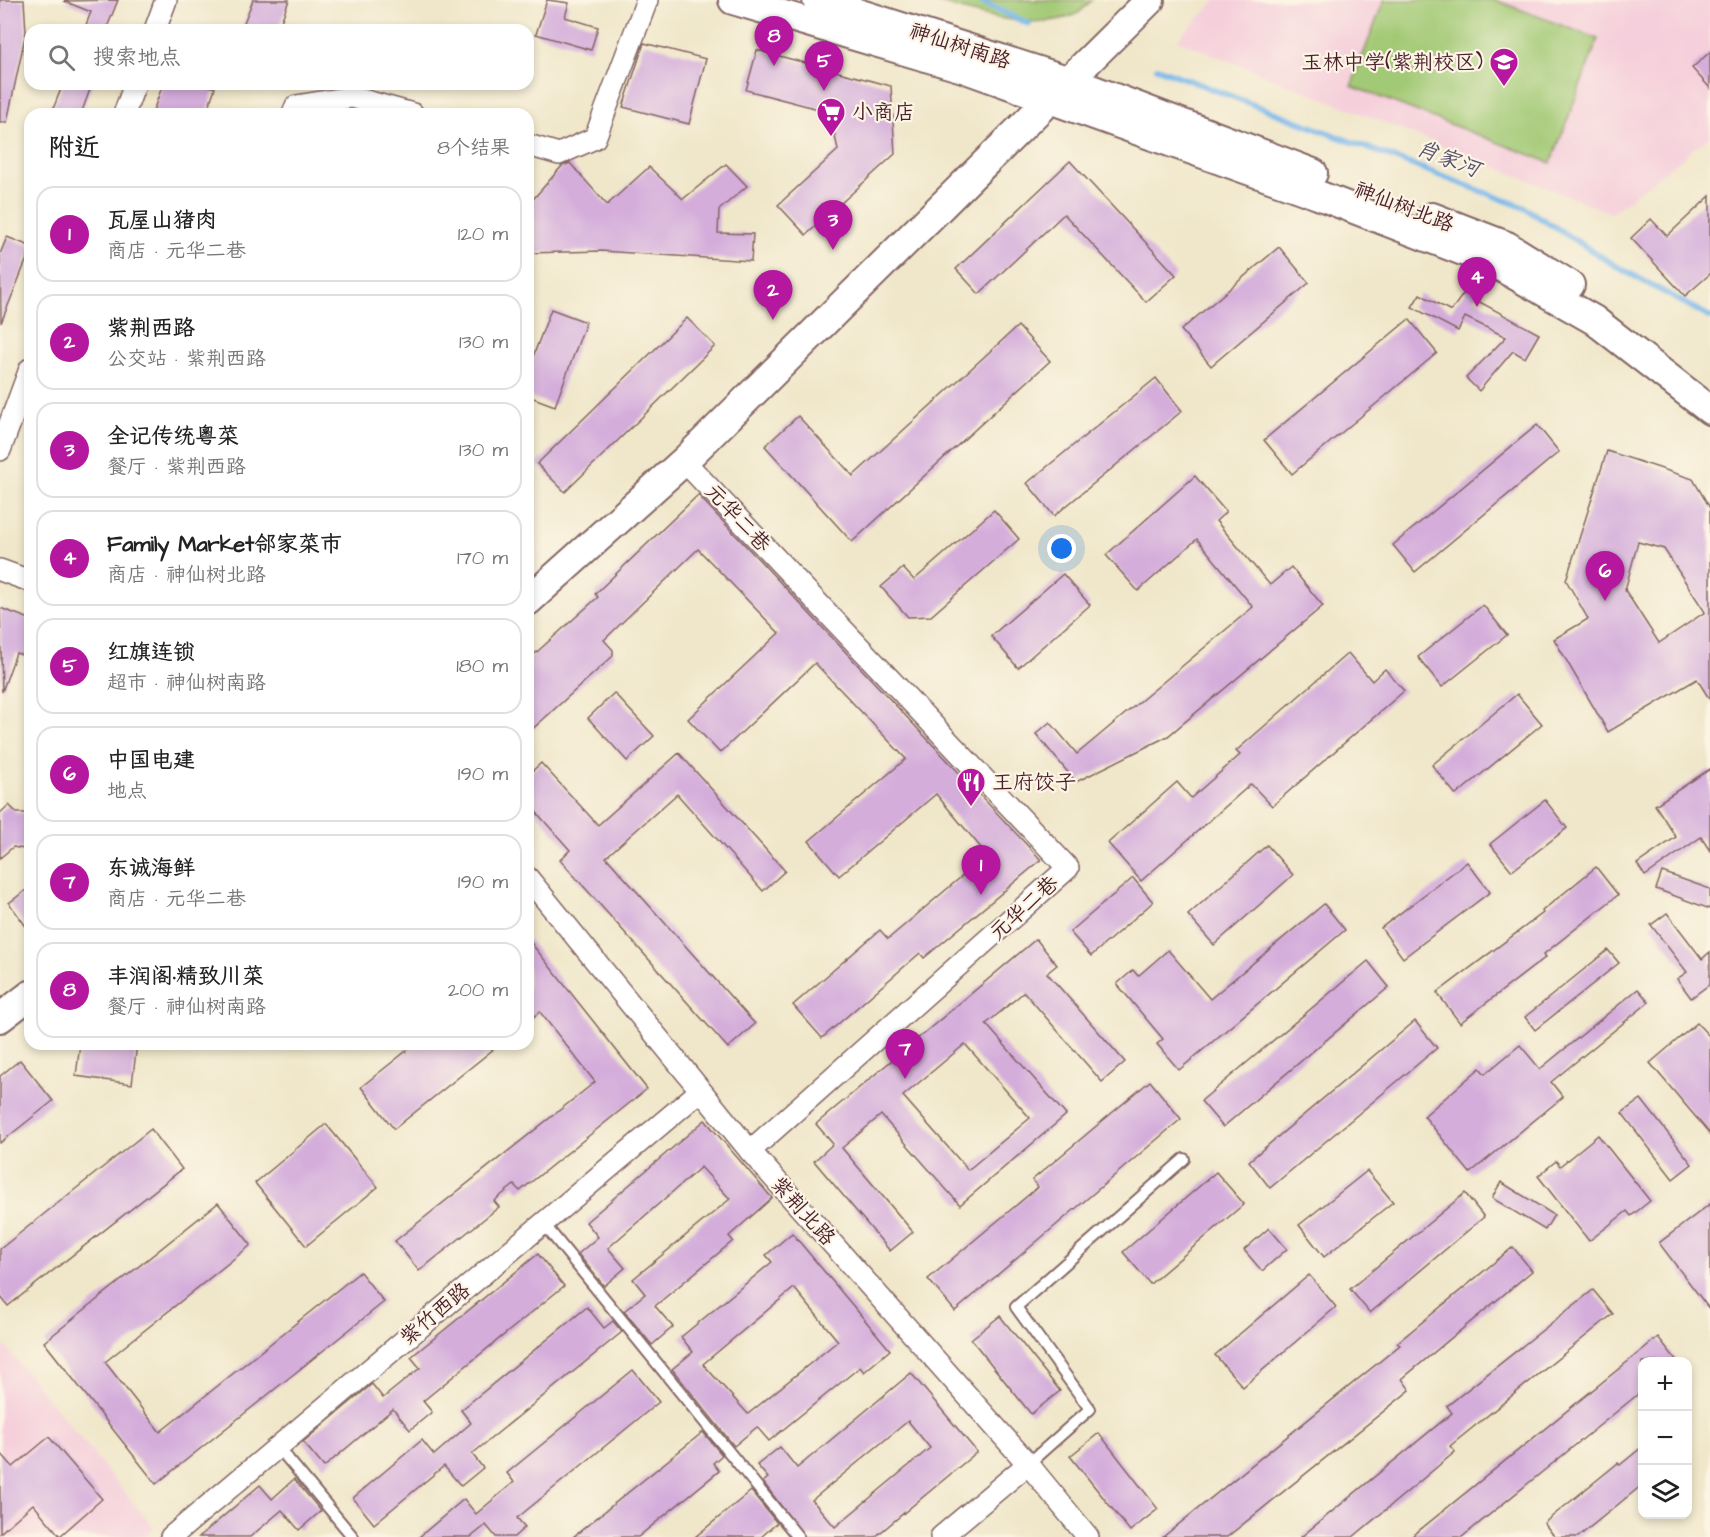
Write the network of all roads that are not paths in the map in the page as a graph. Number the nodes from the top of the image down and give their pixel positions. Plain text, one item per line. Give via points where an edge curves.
1 (166, 0) edge
2 (647, 0) edge
3 (734, 0) edge
4 (817, 0) edge
5 (1150, 0) edge
6 (157, 24) edge
7 (133, 90) edge
8 (1060, 91) junction
9 (126, 108) edge
10 (295, 108) edge
11 (391, 108) edge
12 (534, 147) edge
13 (24, 385) edge
14 (1710, 387) edge
15 (1710, 410) edge
16 (0, 450) edge
17 (684, 461) junction
18 (0, 570) edge
19 (24, 579) edge
20 (534, 596) edge
21 (534, 886) edge
22 (24, 1000) edge
23 (0, 1018) edge
24 (699, 1092) junction
25 (750, 1151) junction
26 (1184, 1159) dead end
27 (543, 1223) junction
28 (278, 1447) junction
29 (1028, 1464) junction
30 (171, 1537) edge
31 (353, 1537) edge
32 (798, 1537) edge
33 (941, 1537) edge
34 (1088, 1537) edge

1 - 6 street
2 - 12 street via 595,138 559,154
3 - 8 main road via 963,68
4 - 8 main road, 神仙树南路
5 - 8 main road
7 - 9 street
8 - 14 main road, 神仙树北路 via 1507,246 1607,307
8 - 15 main road via 1494,262 1594,320
8 - 17 main road
10 - 11 street via 352,97
13 - 16 street
17 - 20 main road
17 - 25 street, 元华二巷 via 1068,868
18 - 19 street
21 - 24 street, 紫荆北路
22 - 23 main road
24 - 25 street, 紫荆北路
24 - 27 street, 紫竹西路
25 - 29 street, 紫荆北路
26 - 29 lane via 1016,1307 1090,1409
27 - 28 street, 紫竹西路
27 - 32 lane
28 - 30 street, 紫竹西路
28 - 31 lane
29 - 33 street
29 - 34 street, 紫荆北路

